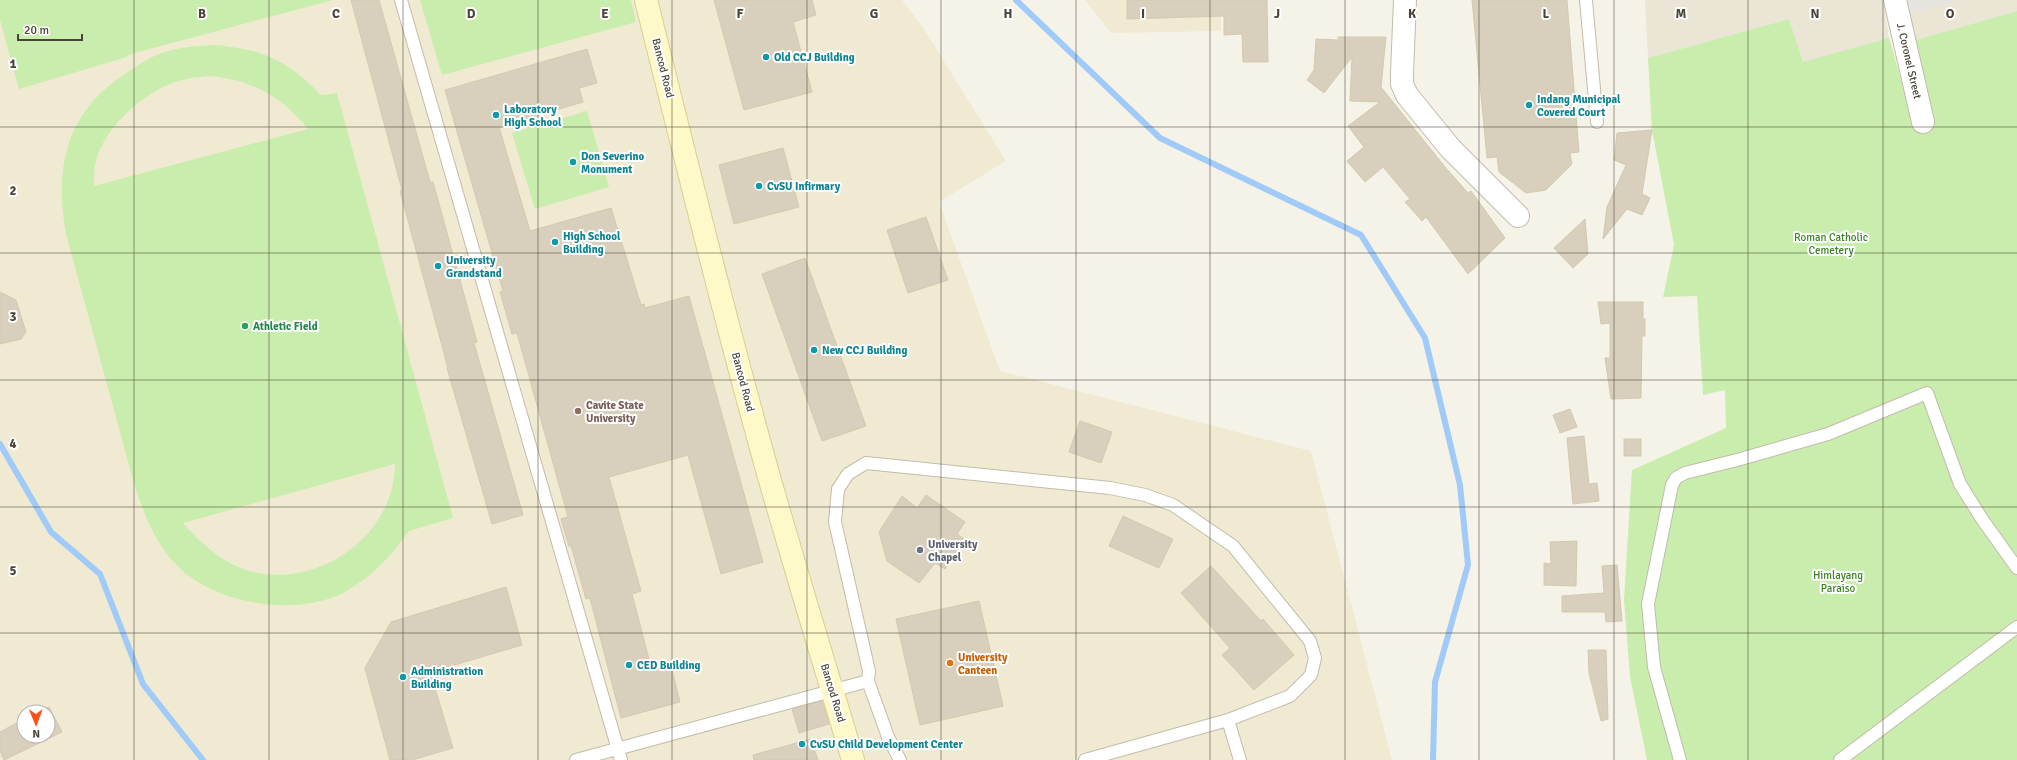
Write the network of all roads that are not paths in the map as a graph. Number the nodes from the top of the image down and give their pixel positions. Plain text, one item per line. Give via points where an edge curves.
1 (401, 0) edge
2 (646, 0) edge
3 (1405, 0) edge
4 (1586, 0) edge
5 (1895, 0) edge
6 (1597, 122) dead end
7 (1923, 122) dead end
8 (1518, 216) dead end
9 (2017, 568) edge
10 (2017, 627) edge
11 (868, 681) junction
12 (832, 691) junction
13 (1228, 720) junction
14 (620, 755) edge
15 (580, 760) edge
16 (853, 760) edge
17 (900, 760) edge
18 (1085, 760) edge
19 (1240, 760) edge
20 (1680, 760) edge
21 (1840, 760) edge

1 - 14 lane
2 - 12 street, Bancod Road via 742,378
3 - 8 street via 1402,84 1407,95 1450,148
4 - 6 lane
5 - 7 street, J. Coronel Street
9 - 20 lane via 1960,484 1928,393 1828,434 1684,473 1676,478 1672,486 1648,604 1654,667
10 - 21 lane
11 - 12 lane
11 - 13 lane via 869,672 835,522 838,489 848,474 866,463 1110,488 1145,495 1173,504 1233,546 1310,641 1315,658 1311,676 1290,696
11 - 17 lane via 888,737
12 - 14 lane
12 - 16 street, Bancod Road
13 - 18 lane
13 - 19 lane
14 - 15 lane

